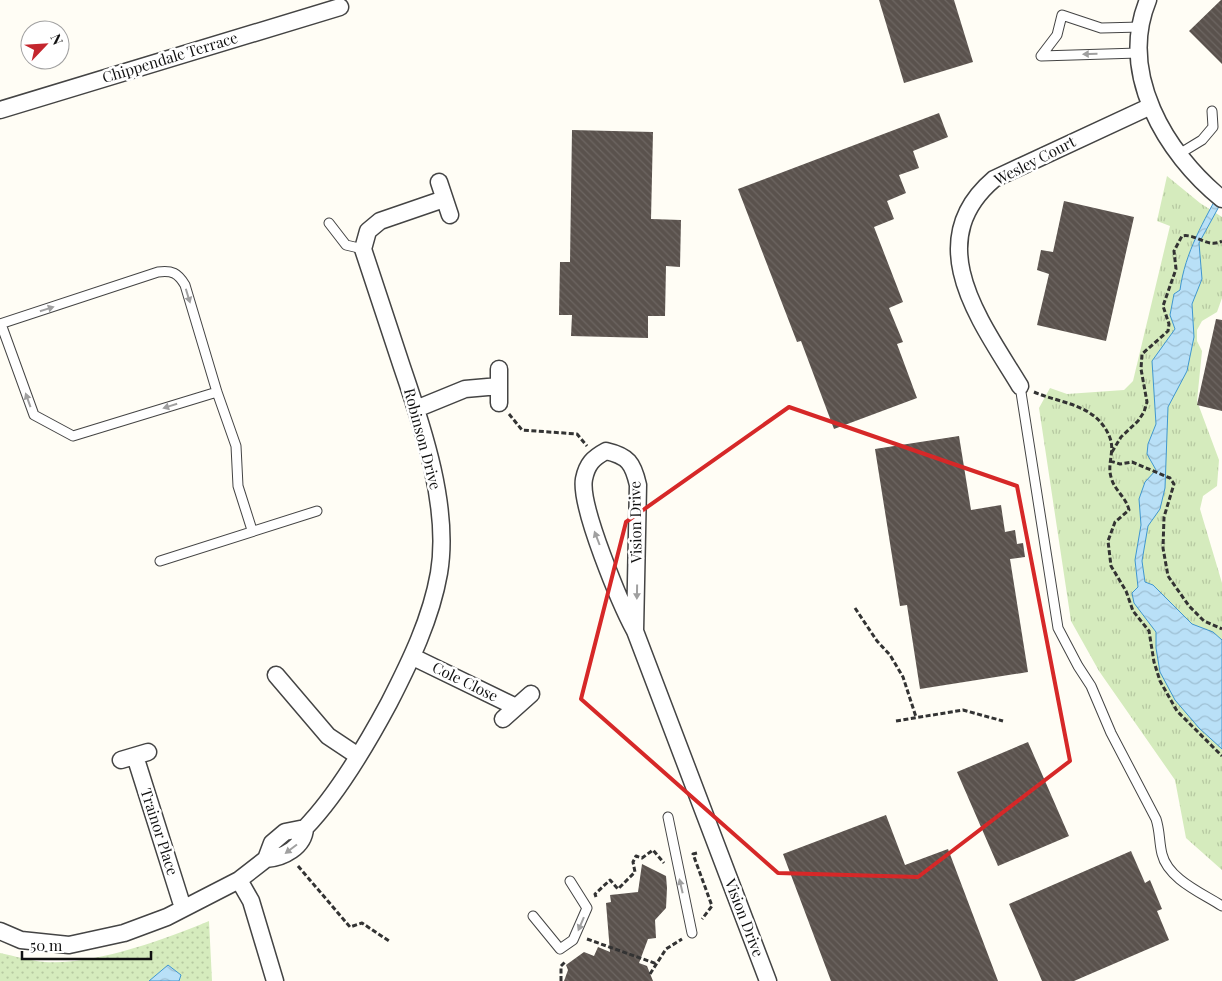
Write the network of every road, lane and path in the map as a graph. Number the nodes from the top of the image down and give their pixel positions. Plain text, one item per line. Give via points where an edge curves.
1 (1148, 0) edge
2 (340, 7) dead end
3 (1141, 27) junction
4 (1138, 53) junction
5 (1151, 106) junction
6 (0, 110) edge
7 (1212, 111) dead end
8 (1179, 154) junction
9 (439, 182) dead end
10 (1222, 199) edge
11 (444, 200) junction
12 (450, 215) dead end
13 (329, 223) dead end
14 (1222, 241) edge
15 (363, 249) junction
16 (0, 324) edge
17 (499, 369) dead end
18 (1020, 386) junction
19 (217, 392) junction
20 (499, 394) junction
21 (416, 409) junction
22 (1112, 452) junction
23 (595, 457) junction
24 (1110, 461) junction
25 (317, 511) dead end
26 (252, 530) junction
27 (160, 560) dead end
28 (856, 608) dead end
29 (1222, 629) edge
30 (635, 631) junction
31 (414, 657) junction
32 (276, 675) dead end
33 (531, 694) dead end
34 (516, 707) junction
35 (916, 717) junction
36 (503, 719) dead end
37 (896, 721) dead end
38 (1003, 721) dead end
39 (134, 756) dead end
40 (358, 756) junction
41 (1222, 756) edge
42 (668, 817) dead end
43 (292, 859) dead end
44 (665, 864) dead end
45 (239, 880) junction
46 (570, 882) dead end
47 (597, 900) dead end
48 (1222, 906) edge
49 (183, 908) junction
50 (533, 916) dead end
51 (0, 931) edge
52 (590, 931) dead end
53 (692, 933) dead end
54 (587, 939) junction
55 (389, 941) dead end
56 (584, 944) dead end
57 (568, 960) dead end
58 (657, 964) dead end
59 (274, 981) edge
60 (561, 981) edge
61 (768, 981) edge

1 - 3 street
2 - 6 street, Chippendale Terrace
3 - 4 street
4 -> 3 lane via 1041,56 1056,36 1062,14 1101,28
4 - 5 street
5 - 8 street
5 - 18 street, Wesley Court via 994,179 966,216 959,237 962,276 976,310
7 - 8 lane via 1213,127 1202,140
8 - 10 street
9 - 11 street
11 - 12 street
11 - 15 street via 380,221 368,231
13 - 15 lane via 346,246
14 - 22 path via 1217,244 1182,236 1174,251 1176,269 1163,306 1168,332 1142,354 1141,370 1147,402 1144,412
15 - 21 street, Robinson Drive
19 -> 16 lane via 73,436 34,415
16 -> 19 lane via 169,270 185,285
17 - 20 street
18 - 22 path via 1078,405 1089,412 1110,439
18 - 48 lane via 1058,628 1091,686 1156,819 1167,866
19 - 26 lane via 236,446 238,486
20 - 21 street via 465,388
20 - 23 path via 522,430 577,434
21 - 31 street, Robinson Drive via 436,482 440,530 439,572
22 - 24 path
30 -> 23 street, Vision Drive via 624,611 590,520 584,481
23 -> 30 street, Vision Drive via 606,451 622,454 634,468 638,485
24 - 29 path via 1120,464 1132,462 1170,478 1174,484 1164,518 1163,548 1168,576 1204,621
24 - 41 path via 1113,485 1129,510 1115,522 1108,541 1112,566 1133,611 1149,631 1160,681 1178,711
25 - 26 lane
26 - 27 lane
28 - 35 path via 903,676
30 - 61 street, Vision Drive
31 - 34 street, Cole Close
31 - 40 street, Robinson Drive
32 - 40 street via 328,736
33 - 34 street, Cole Close
34 - 36 street, Cole Close
35 - 37 path
35 - 38 path via 963,710
39 - 49 street, Trainor Place
40 - 45 street, Robinson Drive via 304,828 304,835 293,848 278,858 266,859
53 -> 42 lane
43 - 55 path via 350,927 362,923
44 - 47 path via 653,850 642,858 636,856 633,862 635,872 618,889 610,880 594,894
45 - 49 street, Robinson Drive
45 - 59 street via 251,901
46 -> 50 lane via 587,908 573,940 560,949
49 - 51 street, Robinson Drive via 124,933 69,945 21,940
52 - 54 path
54 - 56 path
54 - 58 path
57 - 60 path via 560,966

